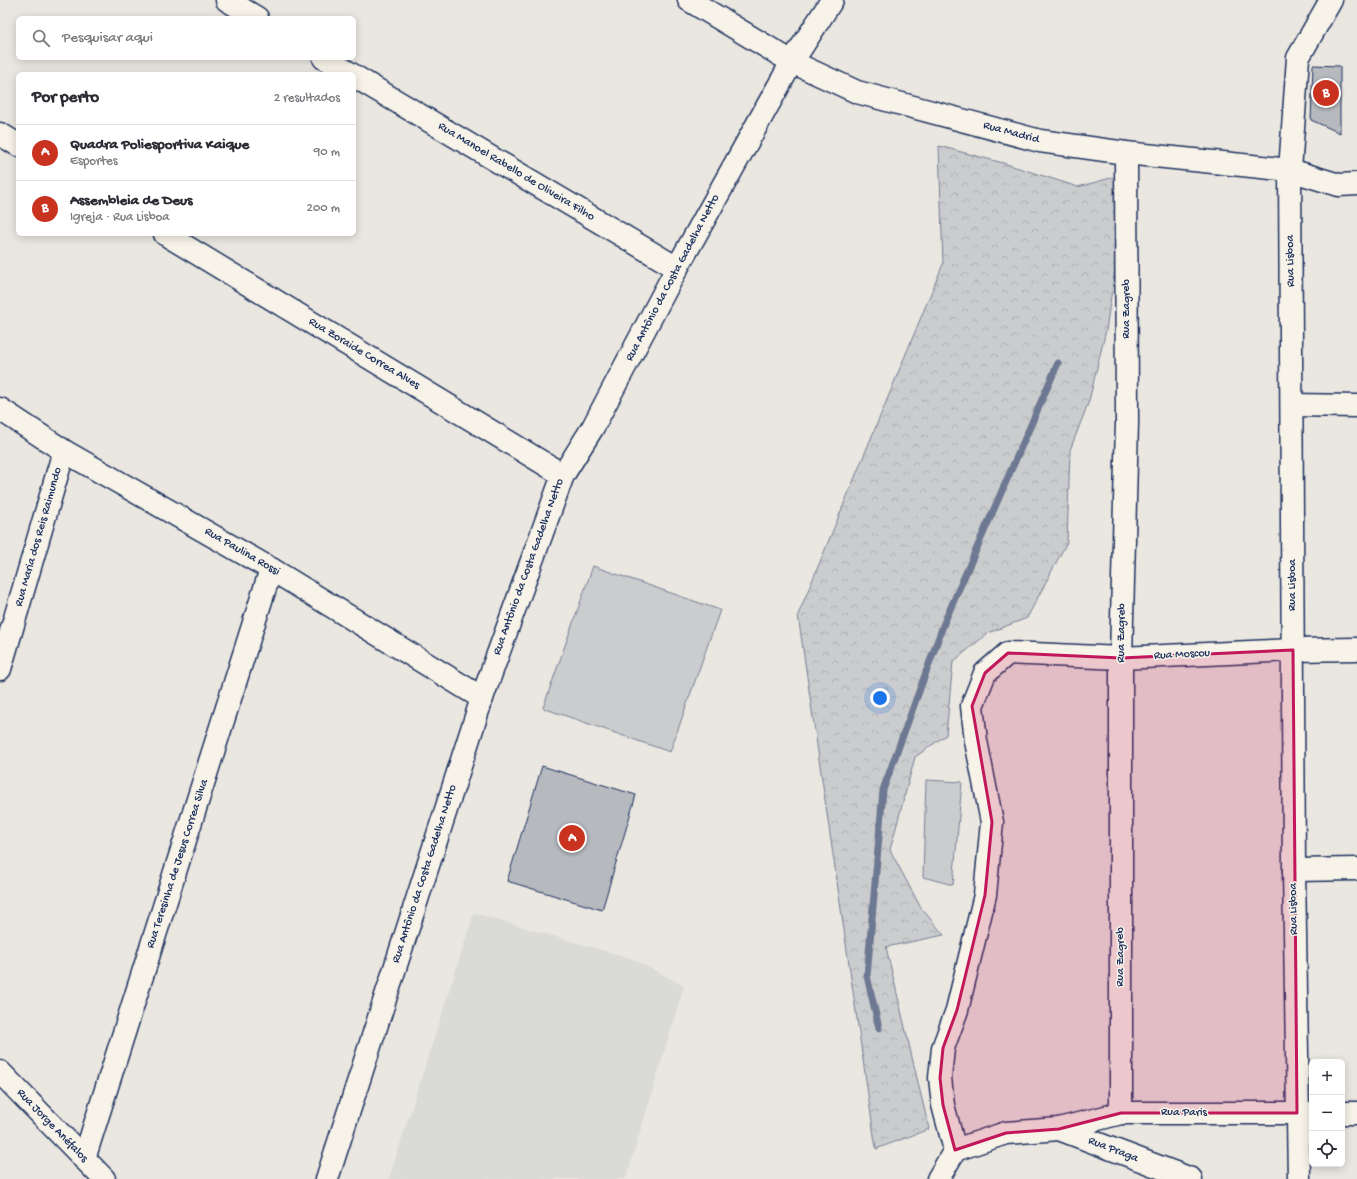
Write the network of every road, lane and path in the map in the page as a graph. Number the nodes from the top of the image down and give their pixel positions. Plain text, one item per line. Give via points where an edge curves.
1 (227, 0) edge
2 (689, 0) edge
3 (832, 0) edge
4 (1331, 0) edge
5 (254, 16) edge
6 (327, 60) edge
7 (792, 62) junction
8 (348, 72) edge
9 (356, 77) edge
10 (0, 134) edge
11 (16, 144) edge
12 (1126, 153) junction
13 (1290, 170) junction
14 (1357, 184) edge
15 (168, 236) edge
16 (677, 268) junction
17 (1292, 405) junction
18 (1357, 406) edge
19 (0, 409) edge
20 (64, 451) junction
21 (563, 475) junction
22 (272, 569) junction
23 (1357, 649) edge
24 (1293, 650) junction
25 (1121, 658) junction
26 (0, 669) edge
27 (482, 698) junction
28 (1357, 869) edge
29 (1294, 870) junction
30 (0, 1072) edge
31 (1120, 1113) junction
32 (1305, 1113) edge
33 (1345, 1113) edge
34 (1357, 1113) edge
35 (1058, 1129) junction
36 (955, 1150) junction
37 (84, 1159) junction
38 (104, 1179) edge
39 (327, 1179) edge
40 (938, 1179) edge
41 (1191, 1179) edge
42 (1299, 1179) edge

1 - 5 street
2 - 7 street, Rua Madrid
3 - 7 street, Rua Antônio da Costa Gadelha Netto
4 - 13 street, Rua Lisboa via 1298,58
6 - 8 street
7 - 12 street, Rua Madrid via 857,92 1040,141
7 - 16 street, Rua Antônio da Costa Gadelha Netto
9 - 16 street, Rua Manoel Rabello de Oliveira Filho
10 - 11 street
12 - 13 street, Rua Madrid
12 - 25 street, Rua Zagreb via 1127,414
13 - 14 street, Rua Madrid via 1338,185
13 - 17 street, Rua Lisboa
15 - 21 street, Rua Zoraide Correa Alves
16 - 21 street, Rua Antônio da Costa Gadelha Netto via 593,427
17 - 18 street
17 - 24 street, Rua Lisboa
19 - 20 street, Rua Paulina Rossi
20 - 22 street, Rua Paulina Rossi
20 - 26 street, Rua Maria dos Reis Raimundo
21 - 27 street, Rua Antônio da Costa Gadelha Netto
22 - 27 street, Rua Paulina Rossi
22 - 37 street, Rua Teresinha de Jesus Correa Silva
23 - 24 street, Rua Moscou
24 - 25 street, Rua Moscou
24 - 29 street, Rua Lisboa
25 - 31 street, Rua Zagreb
25 - 36 street, Rua Moscou via 1008,653 985,673 972,706 976,741 992,822 985,895 957,1010 943,1048 940,1078 943,1105
27 - 39 street, Rua Antônio da Costa Gadelha Netto
28 - 29 street
29 - 32 street, Rua Lisboa
30 - 37 street, Rua Jorge Anéfalos
31 - 32 street, Rua Paris
31 - 35 street, Rua Paris
32 - 42 street, Rua Lisboa
33 - 34 street
35 - 36 street, Rua Paris via 1006,1134
35 - 41 street, Rua Praga
36 - 40 street
37 - 38 street, Rua Jorge Anéfalos

